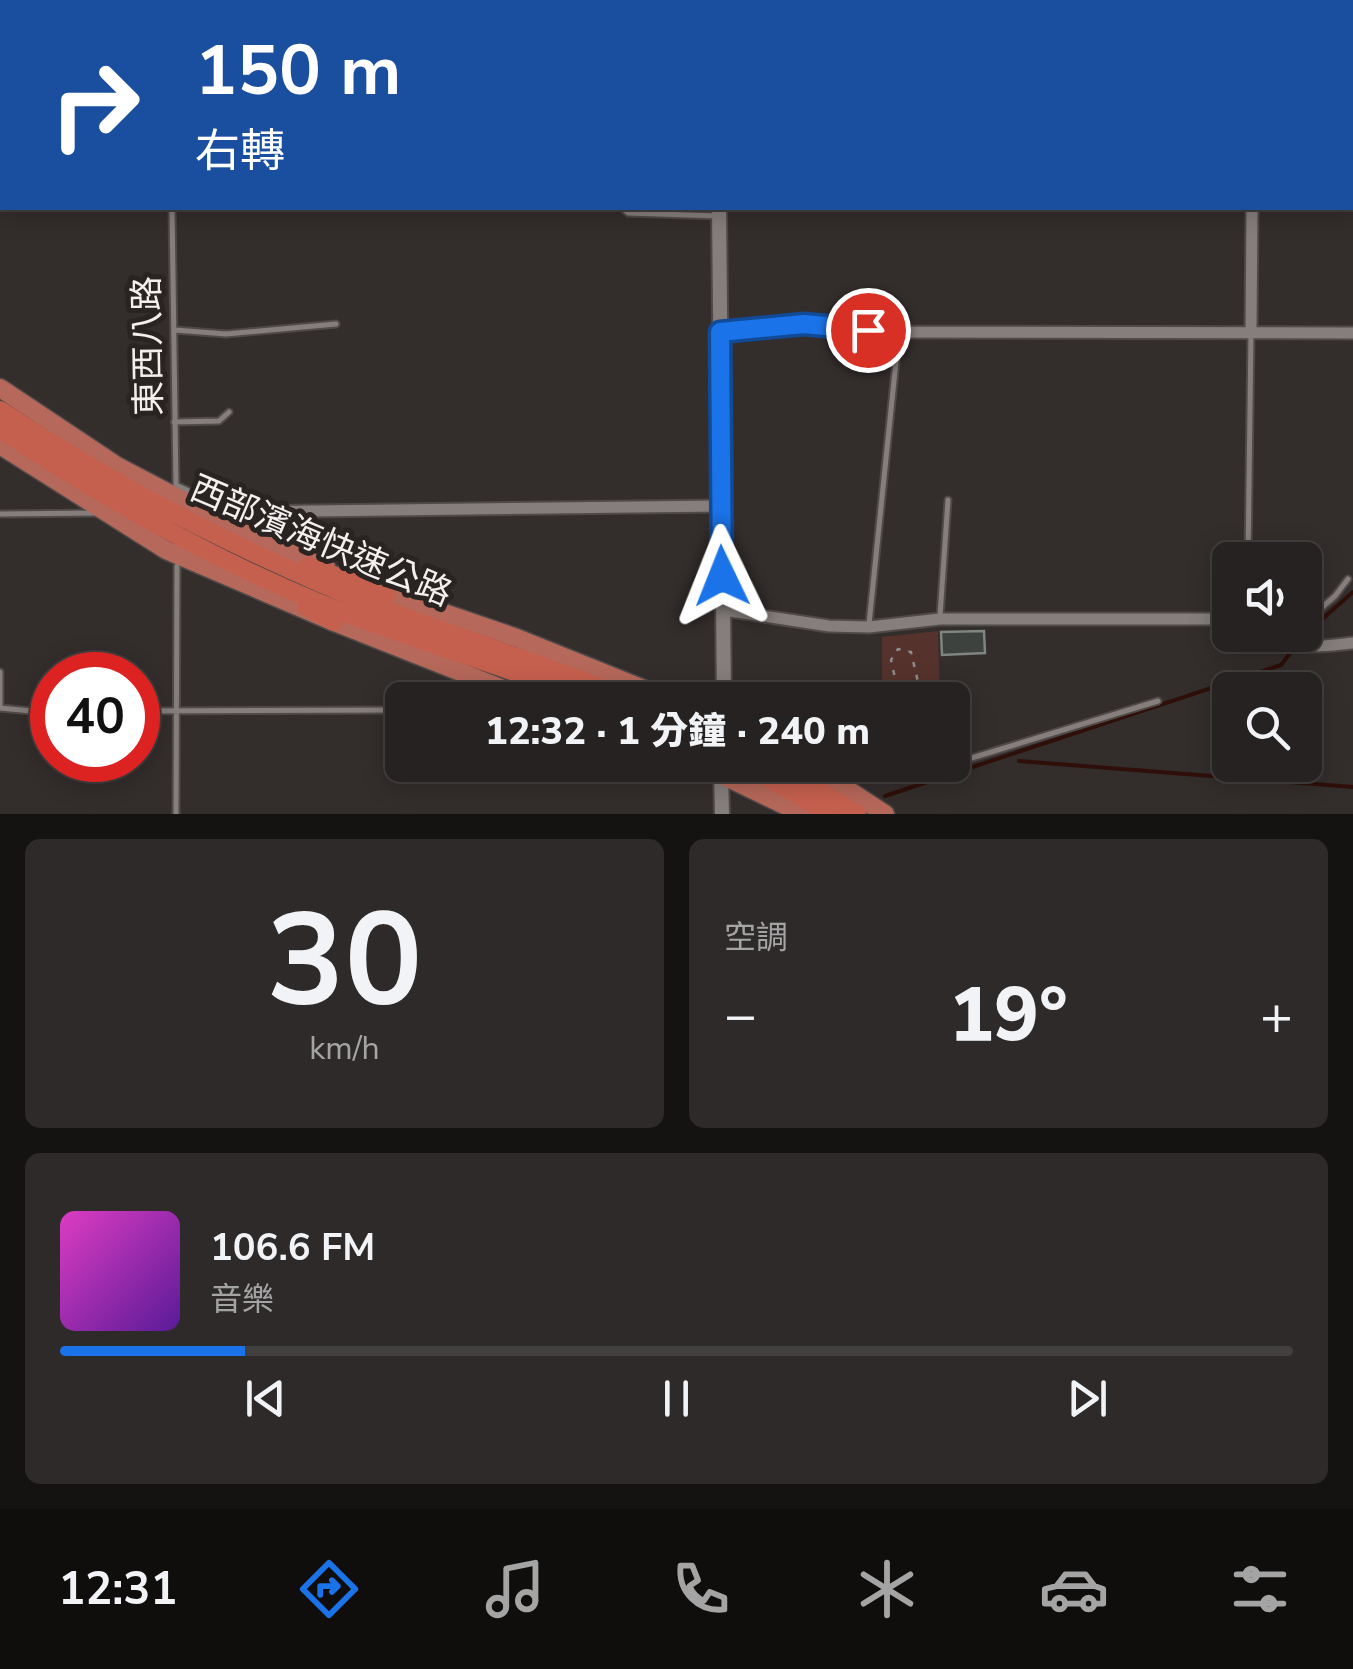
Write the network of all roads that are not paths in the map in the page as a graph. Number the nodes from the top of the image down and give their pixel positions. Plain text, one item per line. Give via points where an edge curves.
1 (172, 210) edge
2 (625, 210) edge
3 (1252, 210) edge
4 (719, 212) edge
5 (336, 324) dead end
6 (174, 330) junction
7 (1251, 331) junction
8 (720, 332) junction
9 (900, 332) junction
10 (1353, 333) edge
11 (0, 388) edge
12 (0, 410) edge
13 (229, 412) dead end
14 (174, 422) junction
15 (0, 430) edge
16 (0, 446) edge
17 (948, 500) dead end
18 (720, 506) junction
19 (105, 513) junction
20 (0, 514) edge
21 (228, 517) junction
22 (181, 528) junction
23 (1248, 542) edge
24 (177, 566) dead end
25 (1348, 579) dead end
26 (387, 594) junction
27 (1322, 608) edge
28 (724, 610) junction
29 (940, 618) junction
30 (1212, 619) edge
31 (334, 622) junction
32 (869, 628) junction
33 (1322, 642) edge
34 (1353, 643) edge
35 (0, 672) edge
36 (486, 682) edge
37 (542, 682) edge
38 (584, 682) edge
39 (626, 682) edge
40 (724, 682) edge
41 (1158, 701) dead end
42 (0, 708) edge
43 (160, 710) edge
44 (178, 710) junction
45 (385, 710) edge
46 (30, 711) edge
47 (970, 758) edge
48 (721, 782) edge
49 (745, 782) edge
50 (775, 782) edge
51 (804, 782) edge
52 (836, 782) edge
53 (176, 814) edge
54 (722, 814) edge
55 (803, 814) edge
56 (830, 814) edge
57 (856, 814) edge
58 (885, 814) edge

1 - 6 lane, 東西八路
2 - 4 lane
3 - 7 street
4 - 8 street
5 - 6 lane via 226,334
6 - 14 lane, 東西八路
7 - 9 street
7 - 10 street
7 - 23 lane
8 - 9 street via 804,324
8 - 18 street
9 - 32 lane
11 - 21 main road via 117,466
12 - 22 highway, 西部濱海快速公路
13 - 14 lane via 220,421
14 - 21 lane, 東西八路 via 176,484
15 - 22 highway, 西部濱海快速公路 via 74,478
16 - 19 main road
17 - 29 lane
18 - 21 street
18 - 28 street
19 - 20 lane
19 - 31 main road via 166,550
21 - 26 main road
22 - 26 highway
22 - 31 highway
22 - 37 highway, 西部濱海快速公路 via 320,602
22 - 38 highway, 西部濱海快速公路
24 - 44 lane
25 - 27 lane
26 - 39 main road
28 - 32 street
28 - 40 street
29 - 30 street
29 - 32 street
31 - 36 main road
33 - 34 street
35 - 42 lane
41 - 47 lane
42 - 46 lane
43 - 44 lane
44 - 45 lane
44 - 53 lane
48 - 54 street
49 - 55 main road
50 - 56 highway
51 - 57 highway
52 - 58 main road

